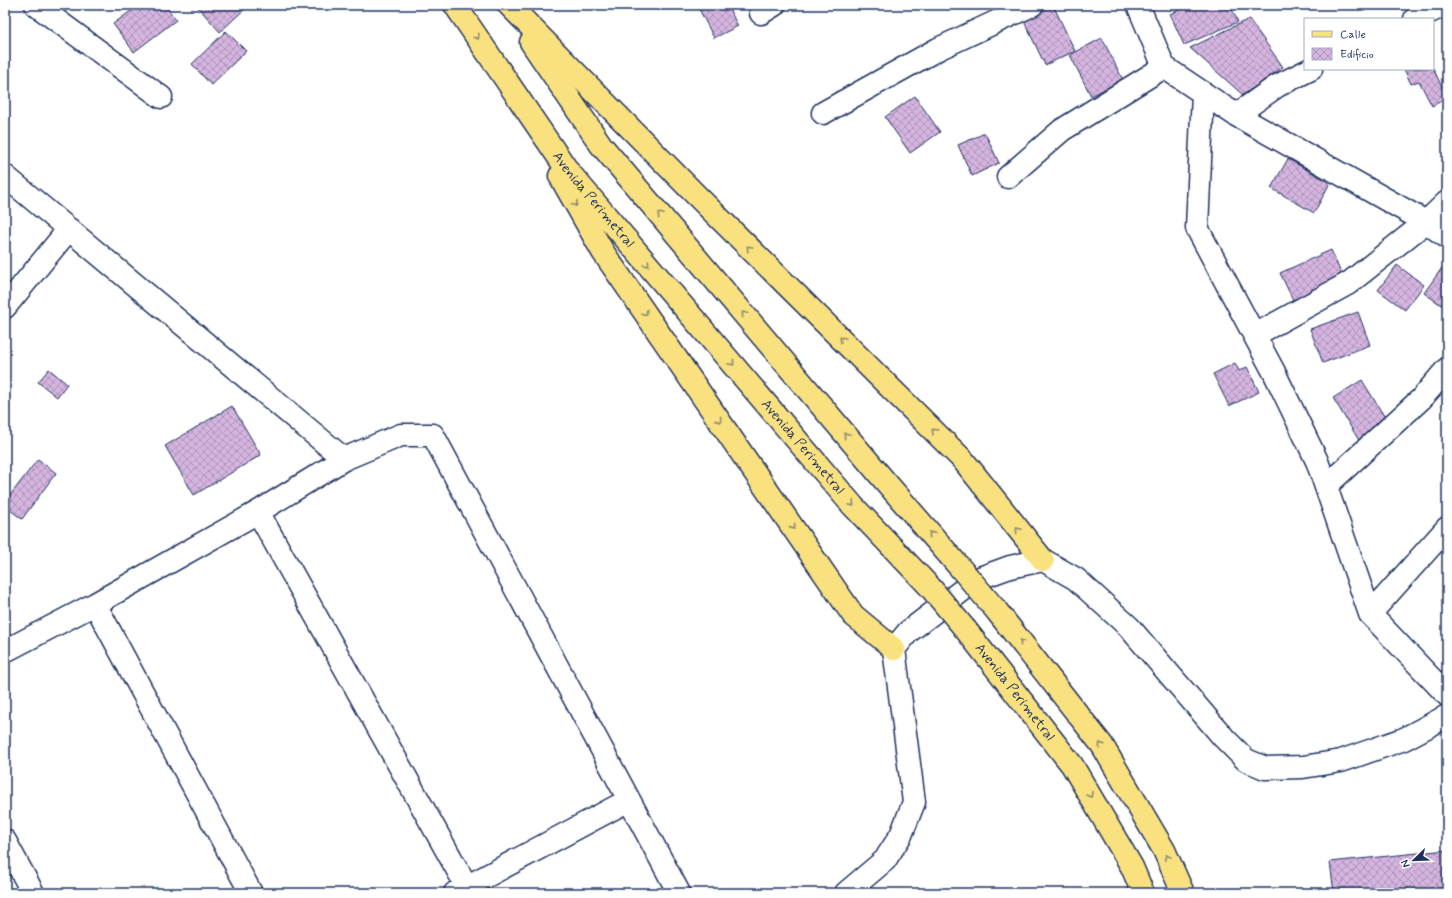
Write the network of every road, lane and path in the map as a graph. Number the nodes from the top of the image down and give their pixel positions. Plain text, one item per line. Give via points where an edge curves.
1 (36, 5) edge
2 (455, 5) edge
3 (506, 5) edge
4 (509, 5) edge
5 (1032, 5) edge
6 (1138, 5) edge
7 (1444, 5) edge
8 (1417, 18) edge
9 (1164, 67) junction
10 (1309, 70) edge
11 (501, 73) junction
12 (1203, 93) junction
13 (162, 97) dead end
14 (823, 113) dead end
15 (1236, 115) junction
16 (5, 176) edge
17 (1008, 177) dead end
18 (1447, 202) edge
19 (1426, 222) junction
20 (69, 229) junction
21 (1447, 237) edge
22 (5, 306) edge
23 (1255, 335) junction
24 (1447, 369) edge
25 (344, 459) junction
26 (1326, 486) junction
27 (258, 512) junction
28 (1447, 528) edge
29 (1043, 560) junction
30 (95, 604) junction
31 (1370, 614) junction
32 (894, 650) junction
33 (5, 651) edge
34 (1447, 695) edge
35 (1447, 716) edge
36 (629, 800) junction
37 (5, 841) edge
38 (461, 890) edge
39 (850, 892) edge
40 (33, 893) edge
41 (251, 893) edge
42 (679, 893) edge
43 (1143, 893) edge
44 (1182, 893) edge

1 - 13 street
2 -> 11 main road, Avenida Perimetral
44 -> 3 main road, bridge via 1164,850 1102,745 996,610 601,145
29 -> 4 main road via 963,460
5 - 14 street via 938,49
6 - 9 street
7 - 8 street
9 - 12 street
9 - 17 street via 1062,130
10 - 15 street via 1277,86
11 -> 32 main road via 603,252 853,615
11 -> 43 main road, Avenida Perimetral, bridge via 568,171 854,506 930,587 1072,765 1132,867
12 - 15 street
12 - 23 street via 1197,228
15 - 19 street
16 - 20 street
18 - 19 street
19 - 21 street
19 - 23 street via 1349,284
20 - 22 street
20 - 25 street
23 - 26 street via 1317,461
24 - 26 street via 1421,399
25 - 27 street
25 - 36 street via 401,435 433,435
26 - 31 street
27 - 30 street
27 - 38 street
28 - 31 street
29 - 32 street via 1010,567 977,579 908,632
29 - 35 street via 1076,579 1129,627 1224,738 1246,760 1265,768 1303,767 1341,761 1404,739
30 - 33 street
30 - 41 street
31 - 34 street
32 - 39 street via 914,802 901,835 885,860
36 - 38 street
36 - 42 street
37 - 40 street

